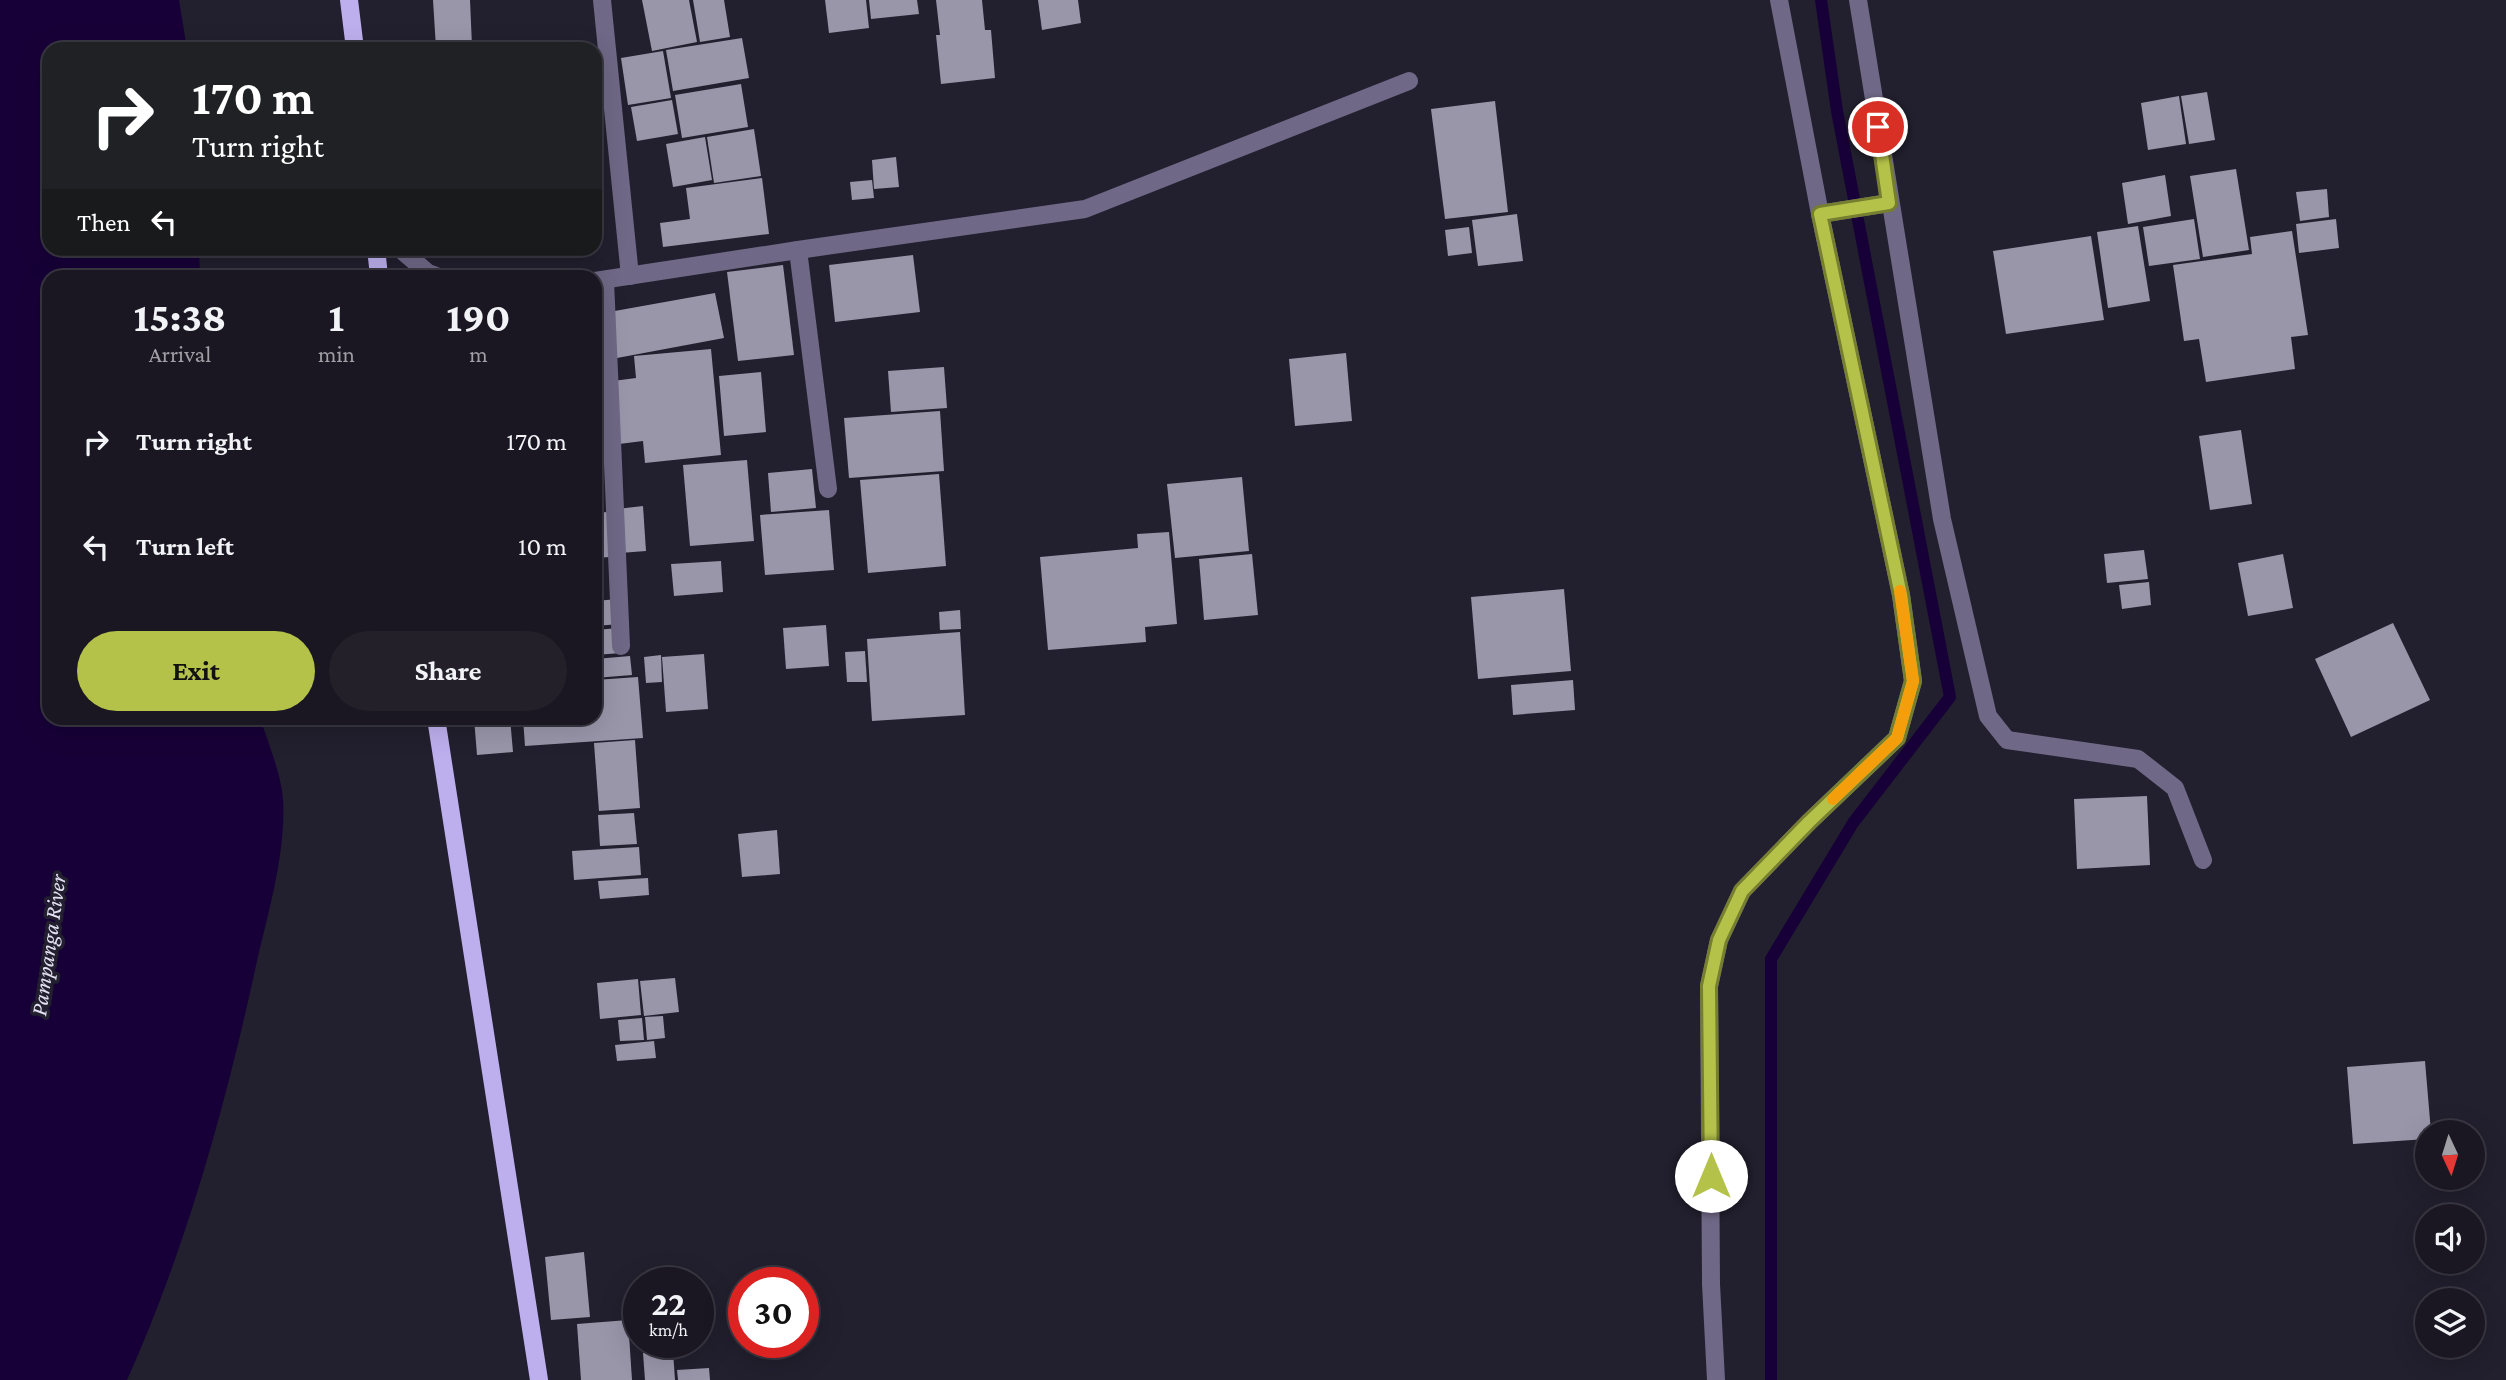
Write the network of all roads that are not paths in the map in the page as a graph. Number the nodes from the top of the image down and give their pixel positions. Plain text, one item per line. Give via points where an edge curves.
1 (349, 0) edge
2 (602, 0) edge
3 (1779, 0) edge
4 (1858, 0) edge
5 (354, 42) edge
6 (1409, 81) dead end
7 (1889, 203) junction
8 (1820, 214) junction
9 (797, 250) junction
10 (408, 256) edge
11 (425, 270) edge
12 (631, 276) junction
13 (602, 281) edge
14 (602, 316) edge
15 (828, 489) dead end
16 (621, 646) dead end
17 (437, 725) edge
18 (2203, 860) dead end
19 (539, 1380) edge
20 (1716, 1380) edge

1 - 5 main road
2 - 12 street
3 - 8 street
4 - 7 street
6 - 9 street via 1085,209
7 - 8 street
7 - 18 street via 1942,519 1987,716 2007,740 2138,759 2175,788
8 - 20 street via 1901,595 1913,681 1897,738 1742,891 1719,940 1709,986
9 - 12 street
9 - 15 street
10 - 11 street
12 - 13 street
14 - 16 street
17 - 19 main road

